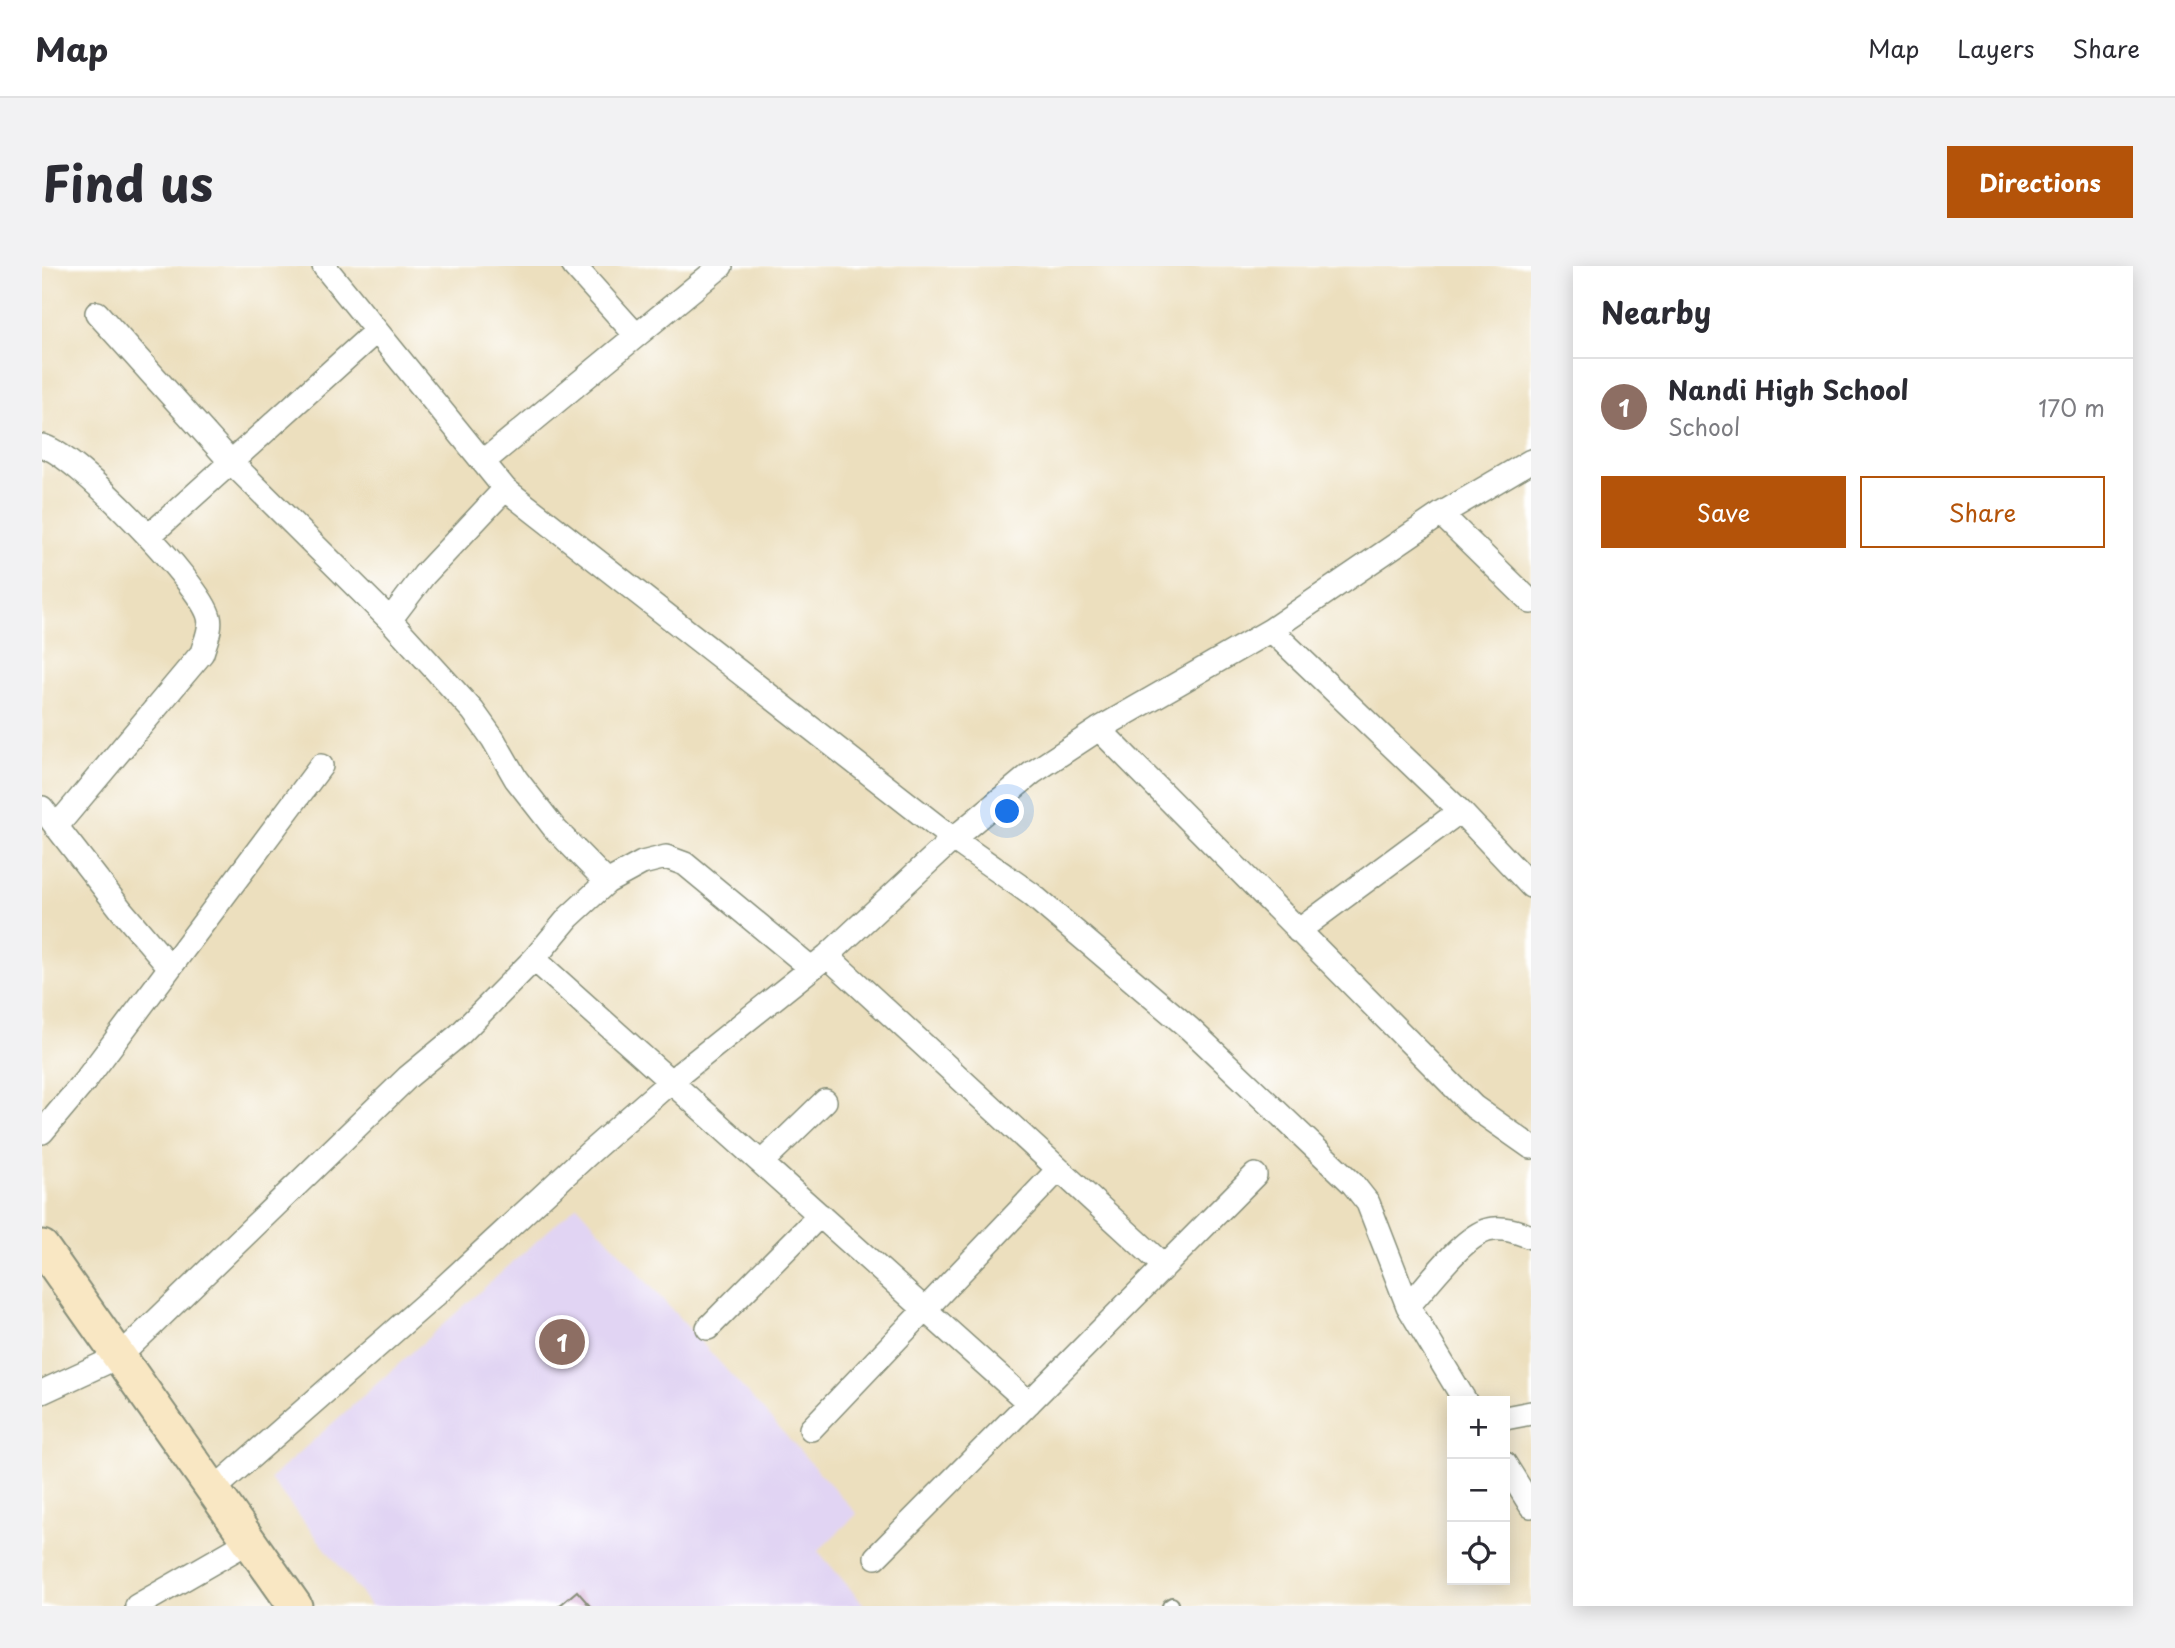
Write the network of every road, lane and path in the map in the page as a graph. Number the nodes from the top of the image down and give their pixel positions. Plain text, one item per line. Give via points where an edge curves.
1 (324, 266) edge
2 (574, 266) edge
3 (721, 266) edge
4 (97, 313) dead end
5 (375, 332) junction
6 (636, 335) junction
7 (42, 446) edge
8 (1531, 461) edge
9 (231, 462) junction
10 (483, 462) junction
11 (505, 489) junction
12 (1441, 514) junction
13 (149, 536) junction
14 (1531, 602) edge
15 (390, 621) junction
16 (1271, 630) junction
17 (1099, 729) junction
18 (321, 766) dead end
19 (1460, 811) junction
20 (49, 817) edge
21 (953, 839) junction
22 (607, 882) junction
23 (1531, 886) edge
24 (1298, 930) junction
25 (534, 959) junction
26 (819, 962) junction
27 (169, 966) junction
28 (671, 1081) junction
29 (825, 1101) dead end
30 (42, 1132) edge
31 (1531, 1147) edge
32 (762, 1162) junction
33 (1058, 1170) junction
34 (1255, 1175) dead end
35 (820, 1215) junction
36 (1531, 1237) edge
37 (42, 1247) edge
38 (1164, 1266) junction
39 (1408, 1306) junction
40 (925, 1310) junction
41 (708, 1328) dead end
42 (120, 1356) junction
43 (42, 1392) edge
44 (1462, 1396) edge
45 (1029, 1403) junction
46 (1531, 1413) edge
47 (1510, 1417) edge
48 (811, 1429) dead end
49 (1510, 1472) edge
50 (212, 1491) junction
51 (1531, 1506) edge
52 (248, 1542) junction
53 (876, 1557) dead end
54 (136, 1606) edge
55 (295, 1606) edge

1 - 5 street
2 - 6 street
3 - 6 street
4 - 9 street
5 - 9 street
5 - 10 street
6 - 10 street
7 - 13 street via 64,455
8 - 12 street
9 - 13 street
9 - 15 street
10 - 11 street
11 - 15 street via 424,575
11 - 21 street
12 - 14 street
12 - 16 street
13 - 20 street via 202,600 209,618 202,653
15 - 22 street via 473,711 555,830
16 - 17 street
16 - 19 street
17 - 21 street via 1032,773
17 - 24 street
18 - 27 street
19 - 23 street
19 - 24 street
20 - 27 street
21 - 26 street
21 - 39 street via 1031,894 1190,1029 1353,1184 1368,1203
22 - 25 street
22 - 26 street via 642,863 666,857 685,864
24 - 31 street via 1474,1107
25 - 28 street
25 - 42 street
26 - 28 street
26 - 33 street
27 - 30 street
28 - 32 street
28 - 50 street
29 - 32 street
32 - 35 street
33 - 38 street
33 - 40 street
34 - 38 street
35 - 40 street
35 - 41 street
36 - 39 street via 1489,1229 1471,1238
37 - 42 street
38 - 45 street
39 - 44 street
40 - 45 street
40 - 48 street
42 - 43 street
42 - 50 street
45 - 53 street
46 - 47 street
49 - 51 street
50 - 52 street
52 - 54 street
52 - 55 street

